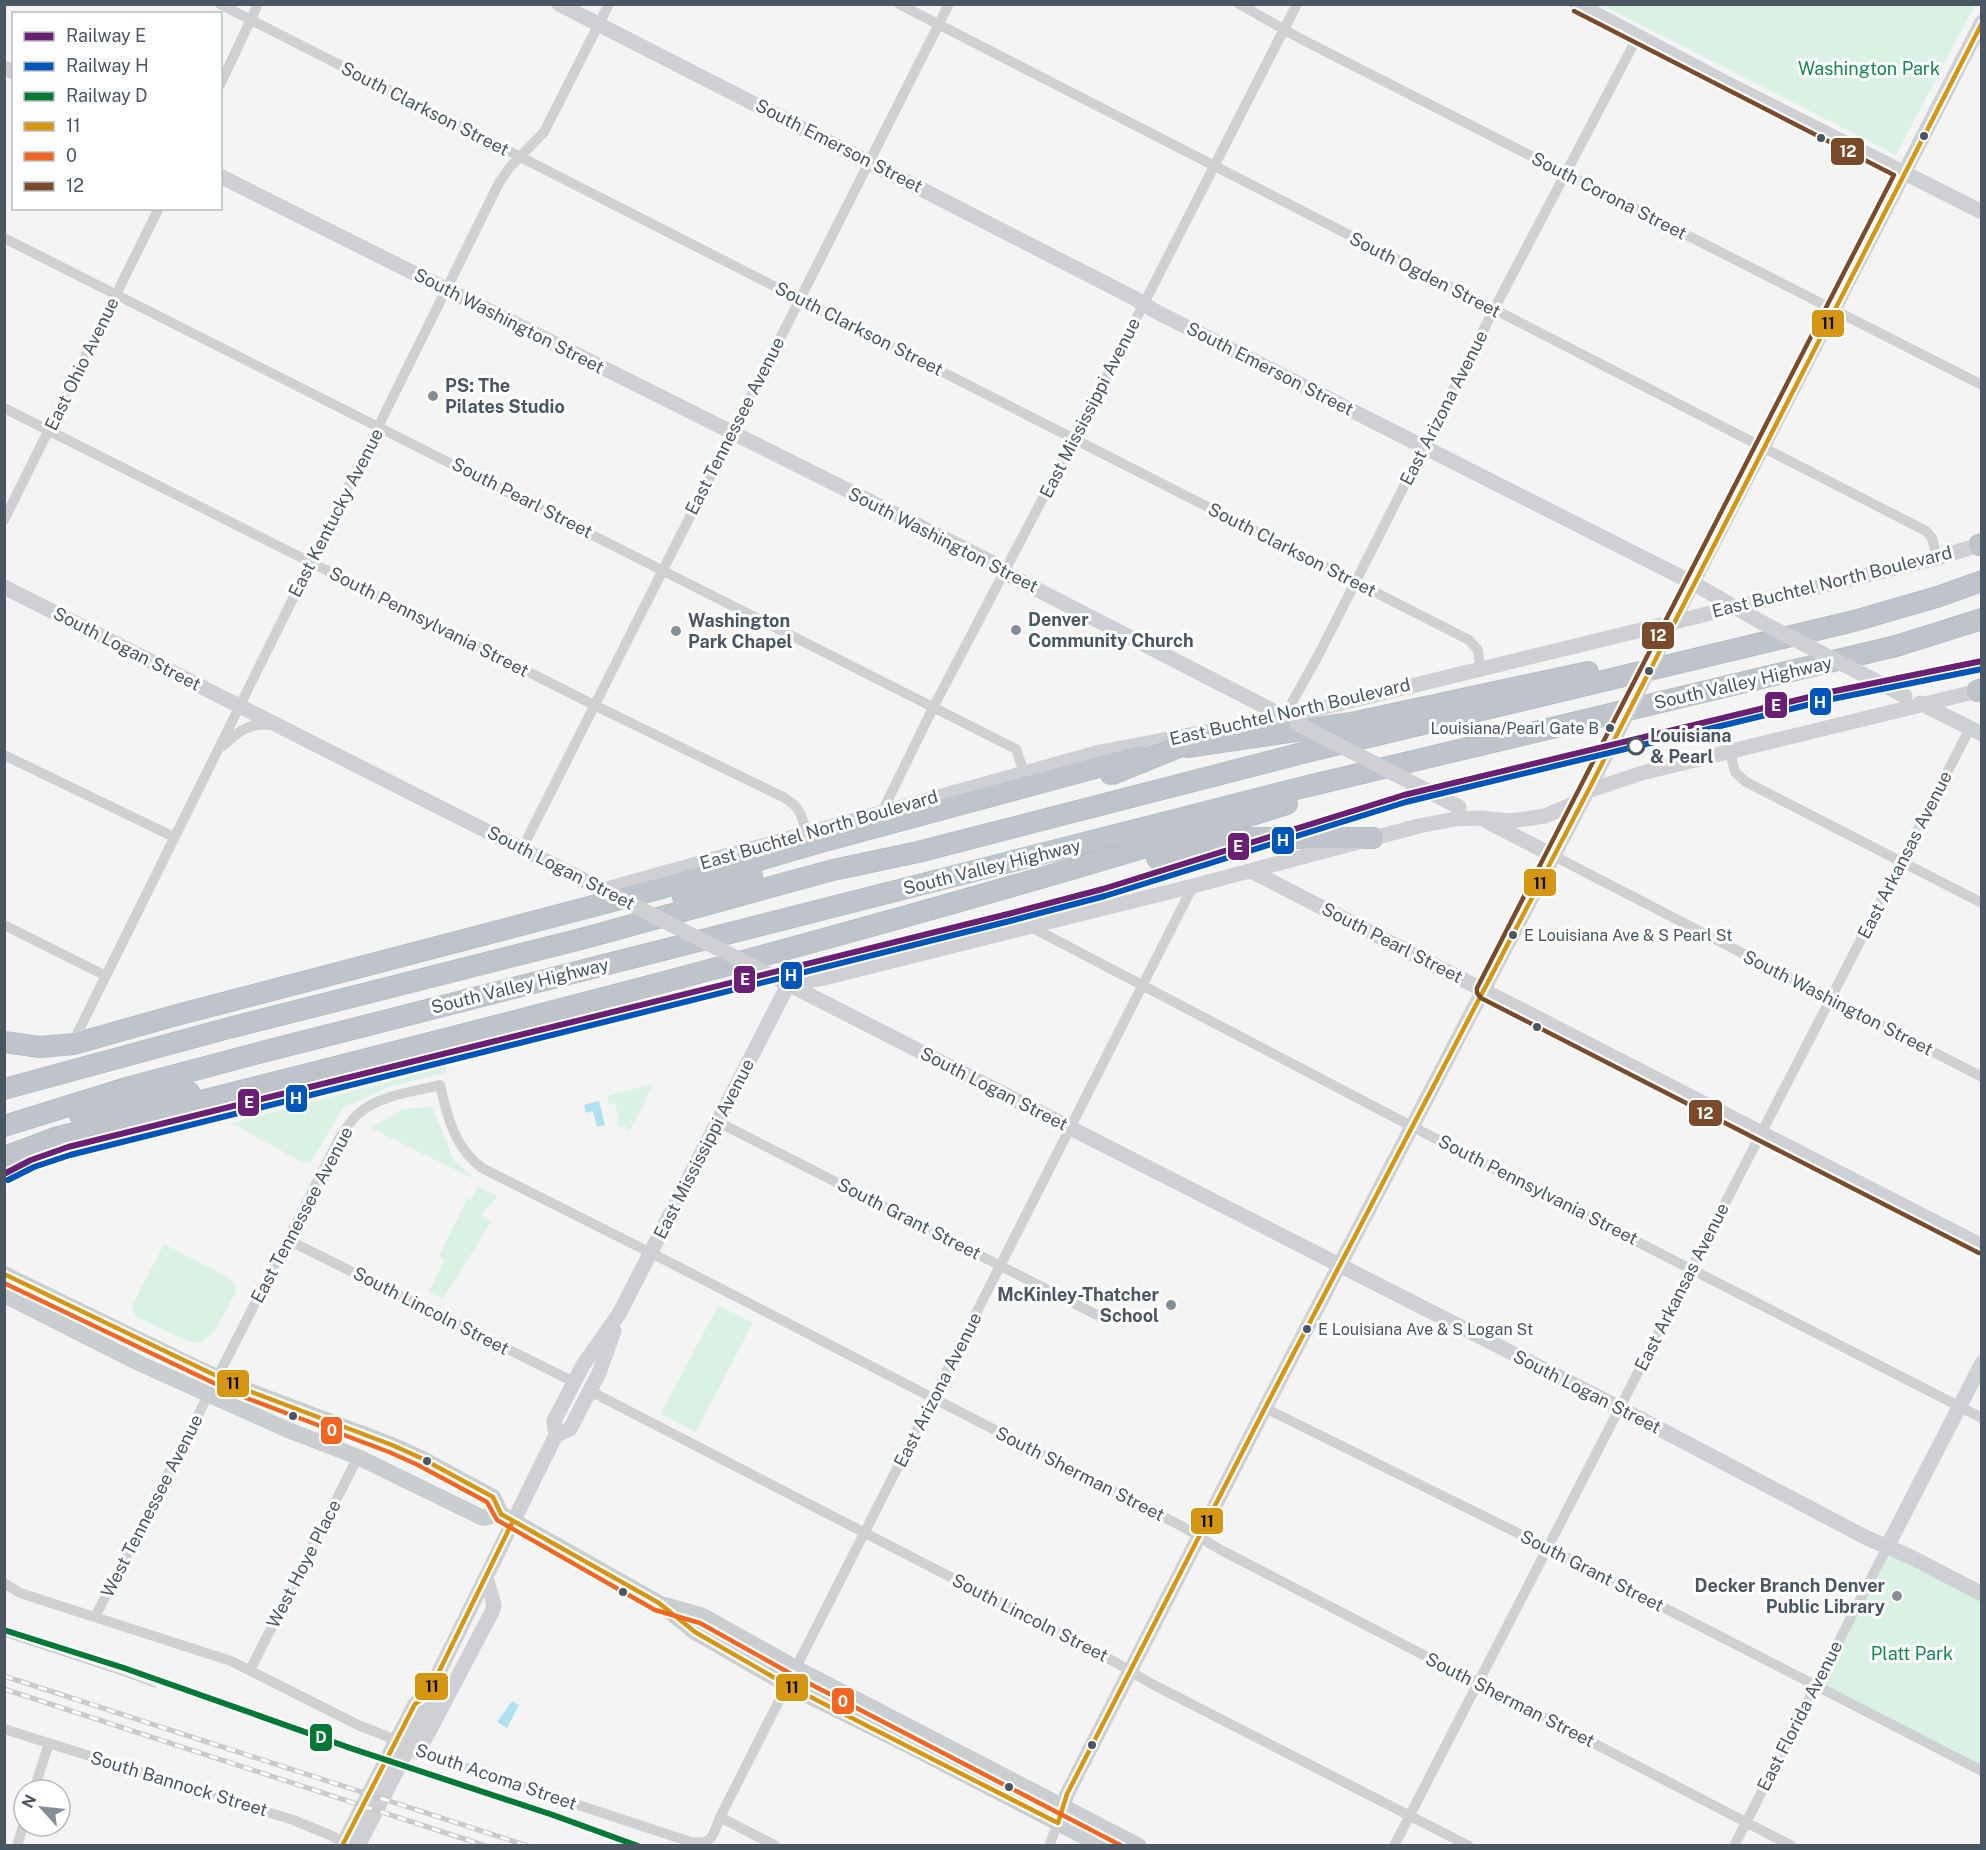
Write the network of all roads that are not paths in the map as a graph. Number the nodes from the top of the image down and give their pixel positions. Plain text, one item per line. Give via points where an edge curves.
1 (220, 4) edge
2 (258, 4) edge
3 (559, 4) edge
4 (609, 4) edge
5 (899, 4) edge
6 (950, 4) edge
7 (1239, 4) edge
8 (1297, 4) edge
9 (1577, 4) edge
10 (250, 20) junction
11 (598, 25) junction
12 (939, 25) junction
13 (1284, 30) junction
14 (1979, 31) edge
15 (1638, 36) junction
16 (222, 81) edge
17 (520, 157) junction
18 (870, 162) junction
19 (1214, 166) junction
20 (1904, 172) junction
21 (1566, 174) junction
22 (222, 177) edge
23 (158, 210) edge
24 (1982, 212) edge
25 (4, 238) edge
26 (448, 290) junction
27 (116, 295) junction
28 (799, 298) junction
29 (1143, 304) junction
30 (1494, 311) junction
31 (1833, 311) junction
32 (1982, 385) edge
33 (4, 408) edge
34 (379, 426) junction
35 (49, 430) junction
36 (732, 433) junction
37 (1074, 439) junction
38 (1424, 447) junction
39 (1763, 447) junction
40 (4, 520) edge
41 (1981, 544) edge
42 (1937, 558) junction
43 (311, 563) junction
44 (663, 569) junction
45 (1005, 572) junction
46 (1982, 581) edge
47 (1356, 582) junction
48 (1693, 583) junction
49 (4, 587) edge
50 (1736, 606) junction
51 (1982, 619) edge
52 (1673, 622) junction
53 (1719, 653) junction
54 (1480, 668) junction
55 (1980, 690) edge
56 (1922, 704) junction
57 (594, 705) junction
58 (934, 706) junction
59 (239, 707) junction
60 (1291, 720) junction
61 (280, 727) junction
62 (1228, 729) junction
63 (1976, 731) edge
64 (1458, 751) junction
65 (216, 752) junction
66 (1730, 752) junction
67 (4, 755) edge
68 (1024, 772) junction
69 (1588, 791) junction
70 (882, 812) junction
71 (1479, 818) junction
72 (806, 832) junction
73 (174, 837) junction
74 (1373, 838) junction
75 (522, 849) junction
76 (1554, 856) junction
77 (1901, 861) junction
78 (1251, 871) junction
79 (1193, 886) junction
80 (607, 892) junction
81 (1982, 903) edge
82 (4, 925) edge
83 (1031, 927) junction
84 (580, 939) junction
85 (703, 971) junction
86 (106, 976) junction
87 (785, 983) junction
88 (1142, 986) junction
89 (1484, 991) junction
90 (1830, 999) junction
91 (78, 1032) dead end
92 (4, 1042) edge
93 (368, 1058) junction
94 (1982, 1077) edge
95 (440, 1085) joint
96 (4, 1089) edge
97 (718, 1122) junction
98 (4, 1126) edge
99 (1413, 1127) junction
100 (1071, 1128) junction
101 (1761, 1134) junction
102 (4, 1135) edge
103 (4, 1157) edge
104 (288, 1240) junction
105 (1982, 1246) edge
106 (651, 1253) junction
107 (1000, 1266) junction
108 (1339, 1266) junction
109 (1692, 1268) junction
110 (4, 1274) edge
111 (4, 1294) edge
112 (619, 1314) junction
113 (1099, 1316) dead end
114 (1982, 1363) edge
115 (218, 1377) junction
116 (574, 1382) junction
117 (590, 1391) junction
118 (208, 1395) junction
119 (933, 1398) junction
120 (1959, 1406) junction
121 (1265, 1408) junction
122 (1620, 1408) junction
123 (1982, 1418) edge
124 (563, 1432) junction
125 (358, 1457) junction
126 (507, 1518) junction
127 (865, 1532) junction
128 (1200, 1538) junction
129 (1887, 1547) junction
130 (1548, 1548) junction
131 (486, 1577) junction
132 (4, 1583) edge
133 (1982, 1594) edge
134 (659, 1603) junction
135 (95, 1617) junction
136 (796, 1668) junction
137 (250, 1670) junction
138 (1131, 1671) junction
139 (1478, 1683) junction
140 (787, 1685) junction
141 (1816, 1686) junction
142 (427, 1696) junction
143 (4, 1729) edge
144 (49, 1743) junction
145 (416, 1751) junction
146 (1982, 1771) edge
147 (38, 1778) edge
148 (1061, 1814) junction
149 (1409, 1816) junction
150 (720, 1817) junction
151 (1746, 1822) junction
152 (342, 1845) edge
153 (351, 1845) edge
154 (358, 1845) edge
155 (776, 1845) edge
156 (1049, 1845) edge
157 (1102, 1845) edge
158 (1139, 1845) edge
159 (1394, 1845) edge
160 (1469, 1845) edge
161 (1734, 1845) edge
162 (1792, 1845) edge

1 - 10 street, South Clarkson Street
2 - 10 street
3 - 11 main road, South Emerson Street
4 - 11 street, East Kentucky Avenue
5 - 12 street, South Ogden Street
6 - 12 street, East Tennessee Avenue
7 - 13 street, South Corona Street
8 - 13 street, East Mississippi Avenue
9 - 15 main road
10 - 16 street
10 - 17 street, South Clarkson Street
11 - 17 street, East Kentucky Avenue via 544,132
11 - 18 main road, South Emerson Street
12 - 18 street, East Tennessee Avenue
12 - 19 street, South Ogden Street
13 - 19 street, East Mississippi Avenue
13 - 21 street, South Corona Street
14 - 20 main road
15 - 20 main road
15 - 21 street, East Arizona Avenue
17 - 26 street, East Kentucky Avenue via 499,183
17 - 28 street, South Clarkson Street
18 - 28 street, East Tennessee Avenue
18 - 29 main road, South Emerson Street
19 - 29 street, East Mississippi Avenue
19 - 30 street, South Ogden Street
20 - 24 main road
20 - 31 main road
21 - 30 street, East Arizona Avenue
21 - 31 street, South Corona Street
22 - 26 main road, South Washington Street
23 - 27 street, East Ohio Avenue
25 - 27 street, South Pearl Street
26 - 34 street, East Kentucky Avenue
26 - 36 main road, South Washington Street
27 - 34 street, South Pearl Street
27 - 35 street, East Ohio Avenue
28 - 36 street, East Tennessee Avenue
28 - 37 street, South Clarkson Street
29 - 37 street, East Mississippi Avenue
29 - 38 main road, South Emerson Street
30 - 38 street, East Arizona Avenue
30 - 39 street, South Ogden Street
31 - 32 street, South Corona Street
31 - 39 main road
33 - 35 street, South Pennsylvania Street
34 - 43 street, East Kentucky Avenue
34 - 44 street, South Pearl Street
35 - 40 street, East Ohio Avenue
35 - 43 street, South Pennsylvania Street
36 - 44 street, East Tennessee Avenue
36 - 45 main road, South Washington Street
37 - 45 street, East Mississippi Avenue
37 - 47 street, South Clarkson Street
38 - 47 street, East Arizona Avenue
38 - 48 main road, South Emerson Street
39 - 42 street, South Ogden Street via 1926,531
39 - 48 main road
41 - 42 main road, East Buchtel North Boulevard
42 - 50 main road, East Buchtel North Boulevard
43 - 57 street, South Pennsylvania Street
43 - 59 street, East Kentucky Avenue
44 - 57 street, East Tennessee Avenue
44 - 58 street, South Pearl Street
45 - 58 street, East Mississippi Avenue
45 - 60 main road, South Washington Street
46 - 53 highway, South Valley Highway via 1854,621
47 - 54 street, South Clarkson Street via 1469,640 1478,650
47 - 60 street, East Arizona Avenue
48 - 50 main road, South Emerson Street
48 - 52 main road
49 - 59 main road, South Logan Street
50 - 52 main road, East Buchtel North Boulevard
50 - 56 main road, South Emerson Street, bridge
51 - 64 highway, South Valley Highway via 1896,646
52 - 54 main road, East Buchtel North Boulevard
52 - 69 main road, bridge
53 - 84 highway, South Valley Highway via 1131,795
53 - 92 highway via 1558,677 1351,723 1128,759 74,1044 40,1047
54 - 60 main road, East Buchtel North Boulevard
55 - 56 main road
56 - 63 main road, South Emerson Street
56 - 66 main road
57 - 72 street, South Pennsylvania Street via 790,801 800,811
57 - 75 street, East Tennessee Avenue
58 - 68 street, South Pearl Street via 1016,749
58 - 70 street, East Mississippi Avenue
59 - 61 main road, South Logan Street
59 - 65 street, East Kentucky Avenue
60 - 62 main road, East Buchtel North Boulevard
60 - 71 main road, South Washington Street, bridge
61 - 65 street via 249,726
61 - 75 main road, South Logan Street
62 - 68 main road, East Buchtel North Boulevard via 1111,750
62 - 84 highway, bridge via 1110,775 607,918
63 - 77 street, East Arkansas Avenue
64 - 85 highway via 1036,880
64 - 98 highway, South Valley Highway via 278,1048 123,1089
65 - 73 street, East Kentucky Avenue
66 - 69 main road via 1642,773
66 - 77 street via 1735,772 1746,782
67 - 73 street
68 - 70 main road, East Buchtel North Boulevard
69 - 71 main road via 1571,805 1545,816 1510,821
69 - 76 main road
70 - 72 main road, East Buchtel North Boulevard
71 - 74 main road via 1441,821
71 - 76 main road, South Washington Street
72 - 80 main road, East Buchtel North Boulevard
73 - 86 street, East Kentucky Avenue
74 - 78 main road
74 - 85 highway via 1258,837 1218,842 933,920
75 - 80 main road, South Logan Street
76 - 89 main road
76 - 90 street, South Washington Street
77 - 81 street
77 - 90 street, East Arkansas Avenue
78 - 79 main road
78 - 89 main road, South Pearl Street
79 - 83 main road
79 - 88 street, East Arizona Avenue
80 - 87 main road, South Logan Street, bridge
82 - 86 street
83 - 87 main road
83 - 88 street, South Pennsylvania Street
84 - 96 highway, South Valley Highway
85 - 93 highway
86 - 91 street, East Kentucky Avenue
87 - 97 main road, East Mississippi Avenue
87 - 100 main road, South Logan Street
88 - 99 street, South Pennsylvania Street
88 - 100 street, East Arizona Avenue
89 - 99 main road
89 - 101 main road, South Pearl Street
90 - 94 street, South Washington Street
90 - 101 street, East Arkansas Avenue
93 - 102 highway via 134,1102
93 - 103 highway via 55,1138
95 - 104 street, East Tennessee Avenue via 378,1101 358,1113 340,1137
95 - 106 street, South Sherman Street via 451,1128 461,1148 475,1163
97 - 106 main road, East Mississippi Avenue
97 - 107 street, South Grant Street
99 - 108 main road
99 - 109 street, South Pennsylvania Street
100 - 107 street, East Arizona Avenue
100 - 108 main road, South Logan Street
101 - 105 main road, South Pearl Street
101 - 109 street, East Arkansas Avenue
104 - 115 street, East Tennessee Avenue
104 - 116 street, South Lincoln Street
106 - 112 main road, East Mississippi Avenue
106 - 119 street, South Sherman Street
107 - 113 street, South Grant Street
107 - 119 street, East Arizona Avenue
108 - 121 main road
108 - 122 main road, South Logan Street
109 - 120 street, South Pennsylvania Street
109 - 122 street, East Arkansas Avenue
110 - 115 main road
111 - 118 main road
112 - 116 main road, East Mississippi Avenue
112 - 117 main road, East Mississippi Avenue
114 - 120 main road, East Florida Avenue
115 - 118 street, East Tennessee Avenue
115 - 126 main road via 421,1458 493,1497
116 - 124 main road, East Mississippi Avenue via 554,1421
117 - 124 main road, East Mississippi Avenue
117 - 127 street, South Lincoln Street
118 - 125 main road
118 - 135 street, West Tennessee Avenue
119 - 127 street, East Arizona Avenue
119 - 128 street, South Sherman Street
120 - 123 street, South Pennsylvania Street
120 - 129 main road, East Florida Avenue
121 - 128 main road
121 - 130 street, South Grant Street
122 - 129 main road, South Logan Street
122 - 130 street, East Arkansas Avenue
124 - 126 main road, East Mississippi Avenue
125 - 126 main road via 483,1518
125 - 137 street, West Hoye Place
126 - 131 main road, East Mississippi Avenue
126 - 134 main road
127 - 136 street, East Arizona Avenue
127 - 138 street, South Lincoln Street
128 - 138 main road
128 - 139 street, South Sherman Street
129 - 133 main road, South Logan Street
129 - 141 street, East Florida Avenue
130 - 139 street, East Arkansas Avenue
130 - 141 street, South Grant Street
131 - 142 main road, East Mississippi Avenue
131 - 145 main road via 494,1605 492,1612
132 - 135 street, South Acoma Street via 20,1593
134 - 136 main road via 703,1616
134 - 140 main road via 695,1632
135 - 137 street, South Acoma Street
136 - 140 street, East Arizona Avenue
136 - 148 main road
137 - 145 street, South Acoma Street, bridge
138 - 148 main road via 1067,1794
138 - 149 street, South Lincoln Street
139 - 149 street, East Arkansas Avenue
139 - 151 street, South Sherman Street
140 - 148 main road
140 - 150 street, East Arizona Avenue
141 - 146 street, South Grant Street
141 - 151 street, East Florida Avenue
142 - 152 main road via 415,1704
142 - 154 main road via 428,1710
143 - 144 street, South Bannock Street
144 - 147 street
144 - 153 street, South Bannock Street, bridge via 293,1820
145 - 150 street, South Acoma Street via 691,1842 709,1841
148 - 156 street
148 - 157 main road
148 - 158 main road
149 - 159 street, East Arkansas Avenue
149 - 160 street, South Lincoln Street
150 - 155 street
151 - 161 street, East Florida Avenue
151 - 162 street, South Sherman Street

